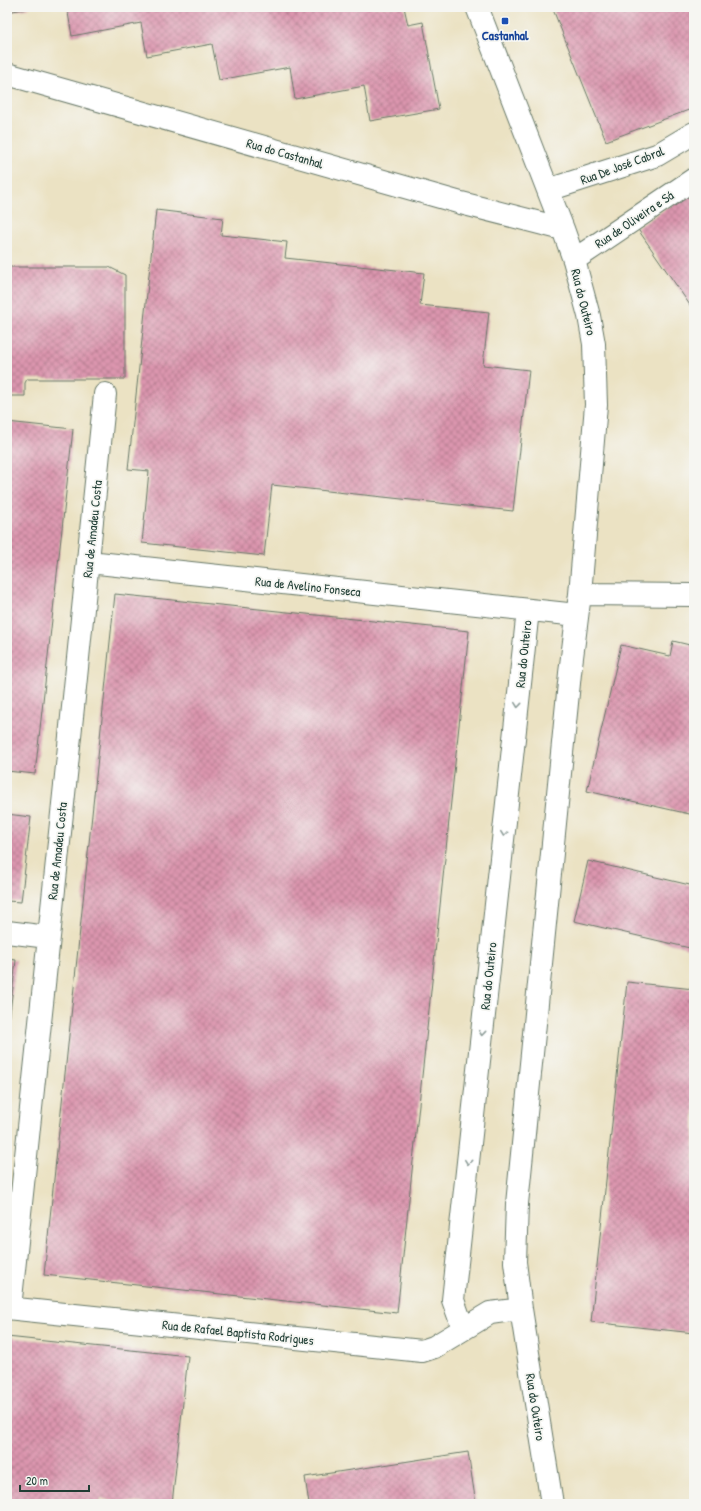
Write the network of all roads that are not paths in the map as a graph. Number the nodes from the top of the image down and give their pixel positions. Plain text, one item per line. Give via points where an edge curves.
1 (477, 7) edge
2 (7, 74) edge
3 (694, 133) edge
4 (694, 179) edge
5 (548, 190) junction
6 (563, 229) junction
7 (574, 260) junction
8 (105, 394) dead end
9 (89, 562) junction
10 (694, 595) edge
11 (579, 604) junction
12 (528, 610) junction
13 (7, 932) edge
14 (48, 937) junction
15 (9, 1308) edge
16 (521, 1309) junction
17 (463, 1328) junction
18 (552, 1504) edge

1 - 5 street, Rua do Outeiro
2 - 6 street, Rua do Castanhal via 461,203
3 - 5 street, Rua De José Cabral via 657,155
4 - 7 street, Rua de Oliveira e Sá
5 - 6 street, Rua do Outeiro
6 - 7 street, Rua do Outeiro
7 - 11 street, Rua do Outeiro via 594,344 596,405
8 - 9 street, Rua de Amadeu Costa
9 - 12 street, Rua de Avelino Fonseca
9 - 14 street, Rua de Amadeu Costa
10 - 11 street
11 - 12 street, Rua do Outeiro
11 - 16 street, Rua do Outeiro via 516,1204 515,1262
12 -> 17 street, Rua do Outeiro via 453,1300
13 - 14 street
14 - 15 street, Rua de Amadeu Costa
15 - 17 street, Rua de Rafael Baptista Rodrigues via 422,1351
16 - 17 street via 490,1313
16 - 18 street, Rua do Outeiro

